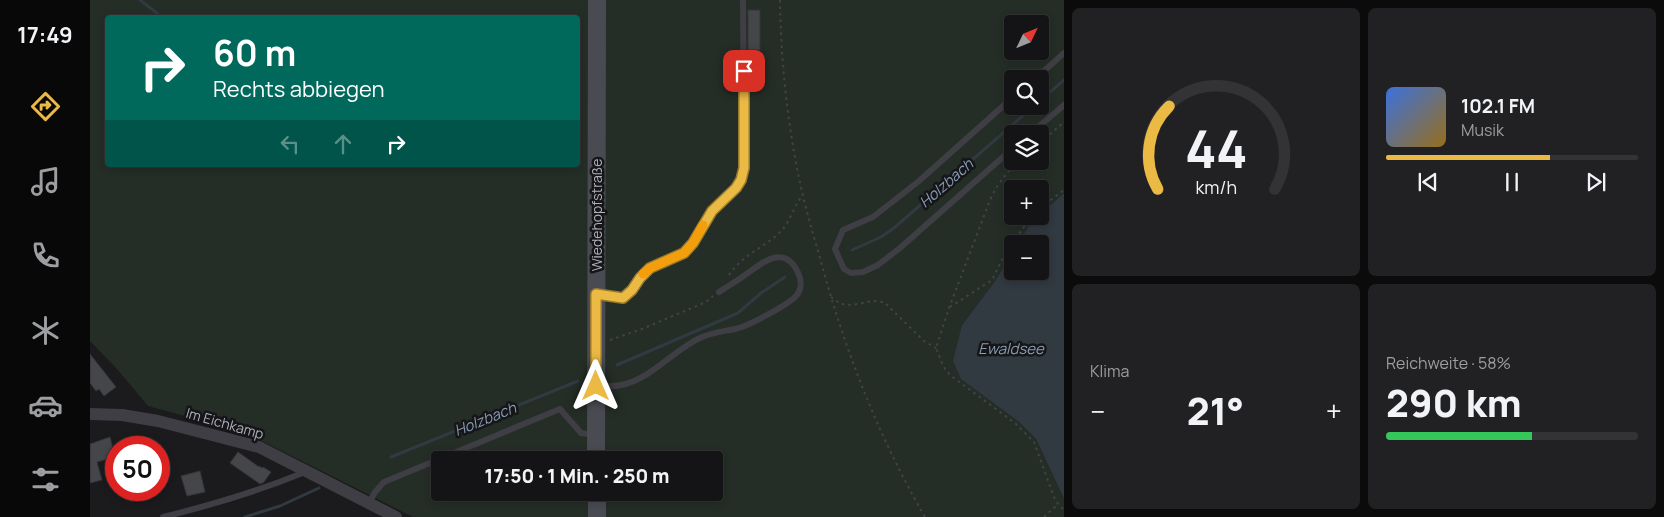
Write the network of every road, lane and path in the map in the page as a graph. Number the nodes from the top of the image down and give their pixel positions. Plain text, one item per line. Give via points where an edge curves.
1 (597, 0) edge
2 (743, 0) edge
3 (1064, 53) edge
4 (1045, 70) edge
5 (1004, 105) edge
6 (1064, 105) edge
7 (1064, 122) edge
8 (1041, 125) edge
9 (1049, 135) edge
10 (1004, 156) edge
11 (1009, 170) edge
12 (1064, 190) edge
13 (803, 195) dead end
14 (1049, 201) edge
15 (1025, 225) edge
16 (719, 292) junction
17 (596, 294) junction
18 (830, 297) dead end
19 (949, 308) junction
20 (596, 345) junction
21 (936, 348) junction
22 (596, 386) junction
23 (90, 414) edge
24 (596, 435) junction
25 (596, 451) edge
26 (306, 471) junction
27 (596, 501) edge
28 (369, 503) junction
29 (1058, 504) junction
30 (1064, 505) edge
31 (1063, 509) edge
32 (163, 517) edge
33 (396, 517) edge
34 (597, 517) edge
35 (1044, 517) edge

1 - 17 main road, Wiedehopfstraße
2 - 17 lane via 744,168 741,180 712,211 684,253 650,268 623,298
3 - 4 lane
5 - 10 lane via 874,217 843,230 835,249 844,269 851,273 863,272 878,265
6 - 8 lane
7 - 9 path
11 - 19 path via 990,200
12 - 14 path
13 - 16 path via 781,232 736,266
15 - 19 path via 1007,250 992,280
16 - 20 path via 706,302
16 - 22 lane via 775,257 790,260 800,277 797,296 752,322 702,337 642,377 620,385
17 - 20 main road, Wiedehopfstraße
18 - 21 path via 841,304 884,302 924,341
19 - 21 path
20 - 22 main road, Wiedehopfstraße
21 - 29 path via 950,374 1016,424 1034,442
22 - 24 main road, Wiedehopfstraße
23 - 26 street, Im Eichkamp via 122,415 193,429 259,447
24 - 25 main road, Wiedehopfstraße
24 - 28 lane via 581,433 560,409 384,482
26 - 28 street, Im Eichkamp
26 - 32 lane via 272,486
27 - 34 main road
28 - 33 street, Im Eichkamp
29 - 31 path
29 - 35 path
30 - 31 path

